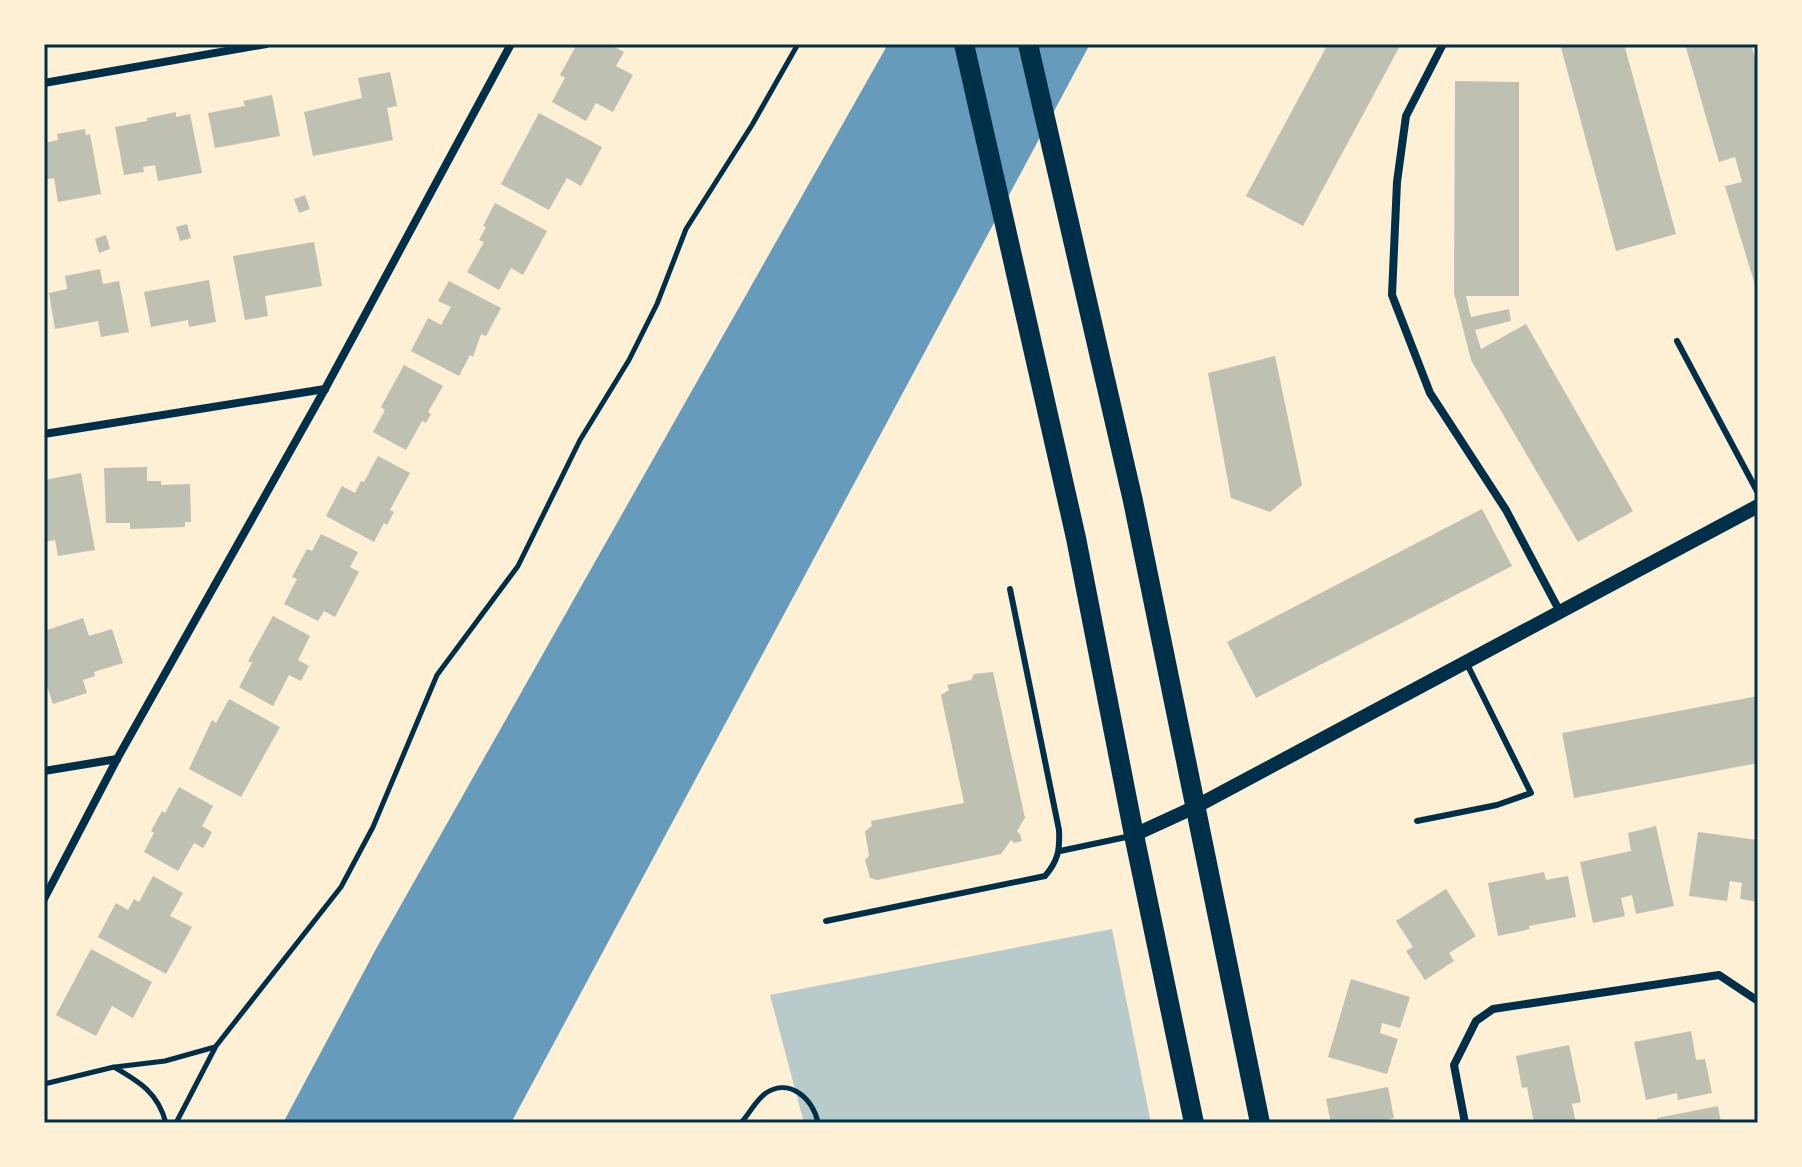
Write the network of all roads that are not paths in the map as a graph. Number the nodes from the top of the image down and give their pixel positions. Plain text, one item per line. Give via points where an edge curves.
1 (266, 44) edge
2 (511, 44) edge
3 (964, 44) edge
4 (1028, 44) edge
5 (1443, 44) edge
6 (44, 83) edge
7 (1677, 341) dead end
8 (325, 389) junction
9 (44, 434) edge
10 (1758, 493) edge
11 (1758, 506) edge
12 (1010, 589) dead end
13 (1559, 610) junction
14 (1466, 661) junction
15 (117, 759) junction
16 (44, 771) edge
17 (1195, 807) junction
18 (1417, 821) dead end
19 (1134, 835) junction
20 (1060, 851) junction
21 (44, 899) edge
22 (826, 921) dead end
23 (1758, 1001) edge
24 (1194, 1123) edge
25 (1260, 1123) edge
26 (1465, 1123) edge

1 - 6 street
2 - 8 street
3 - 19 main road via 1076,538
4 - 17 main road via 1133,501
5 - 13 street via 1406,116 1392,295 1430,393 1506,510
7 - 10 lane
8 - 9 street
8 - 15 street
11 - 13 street
12 - 20 lane
13 - 14 street
14 - 17 street
14 - 18 lane via 1531,793
15 - 16 street
15 - 21 street
17 - 19 street
17 - 25 main road
19 - 20 lane
19 - 24 main road
20 - 22 lane via 1045,876
23 - 26 street via 1719,975 1493,1009 1476,1021 1454,1065

